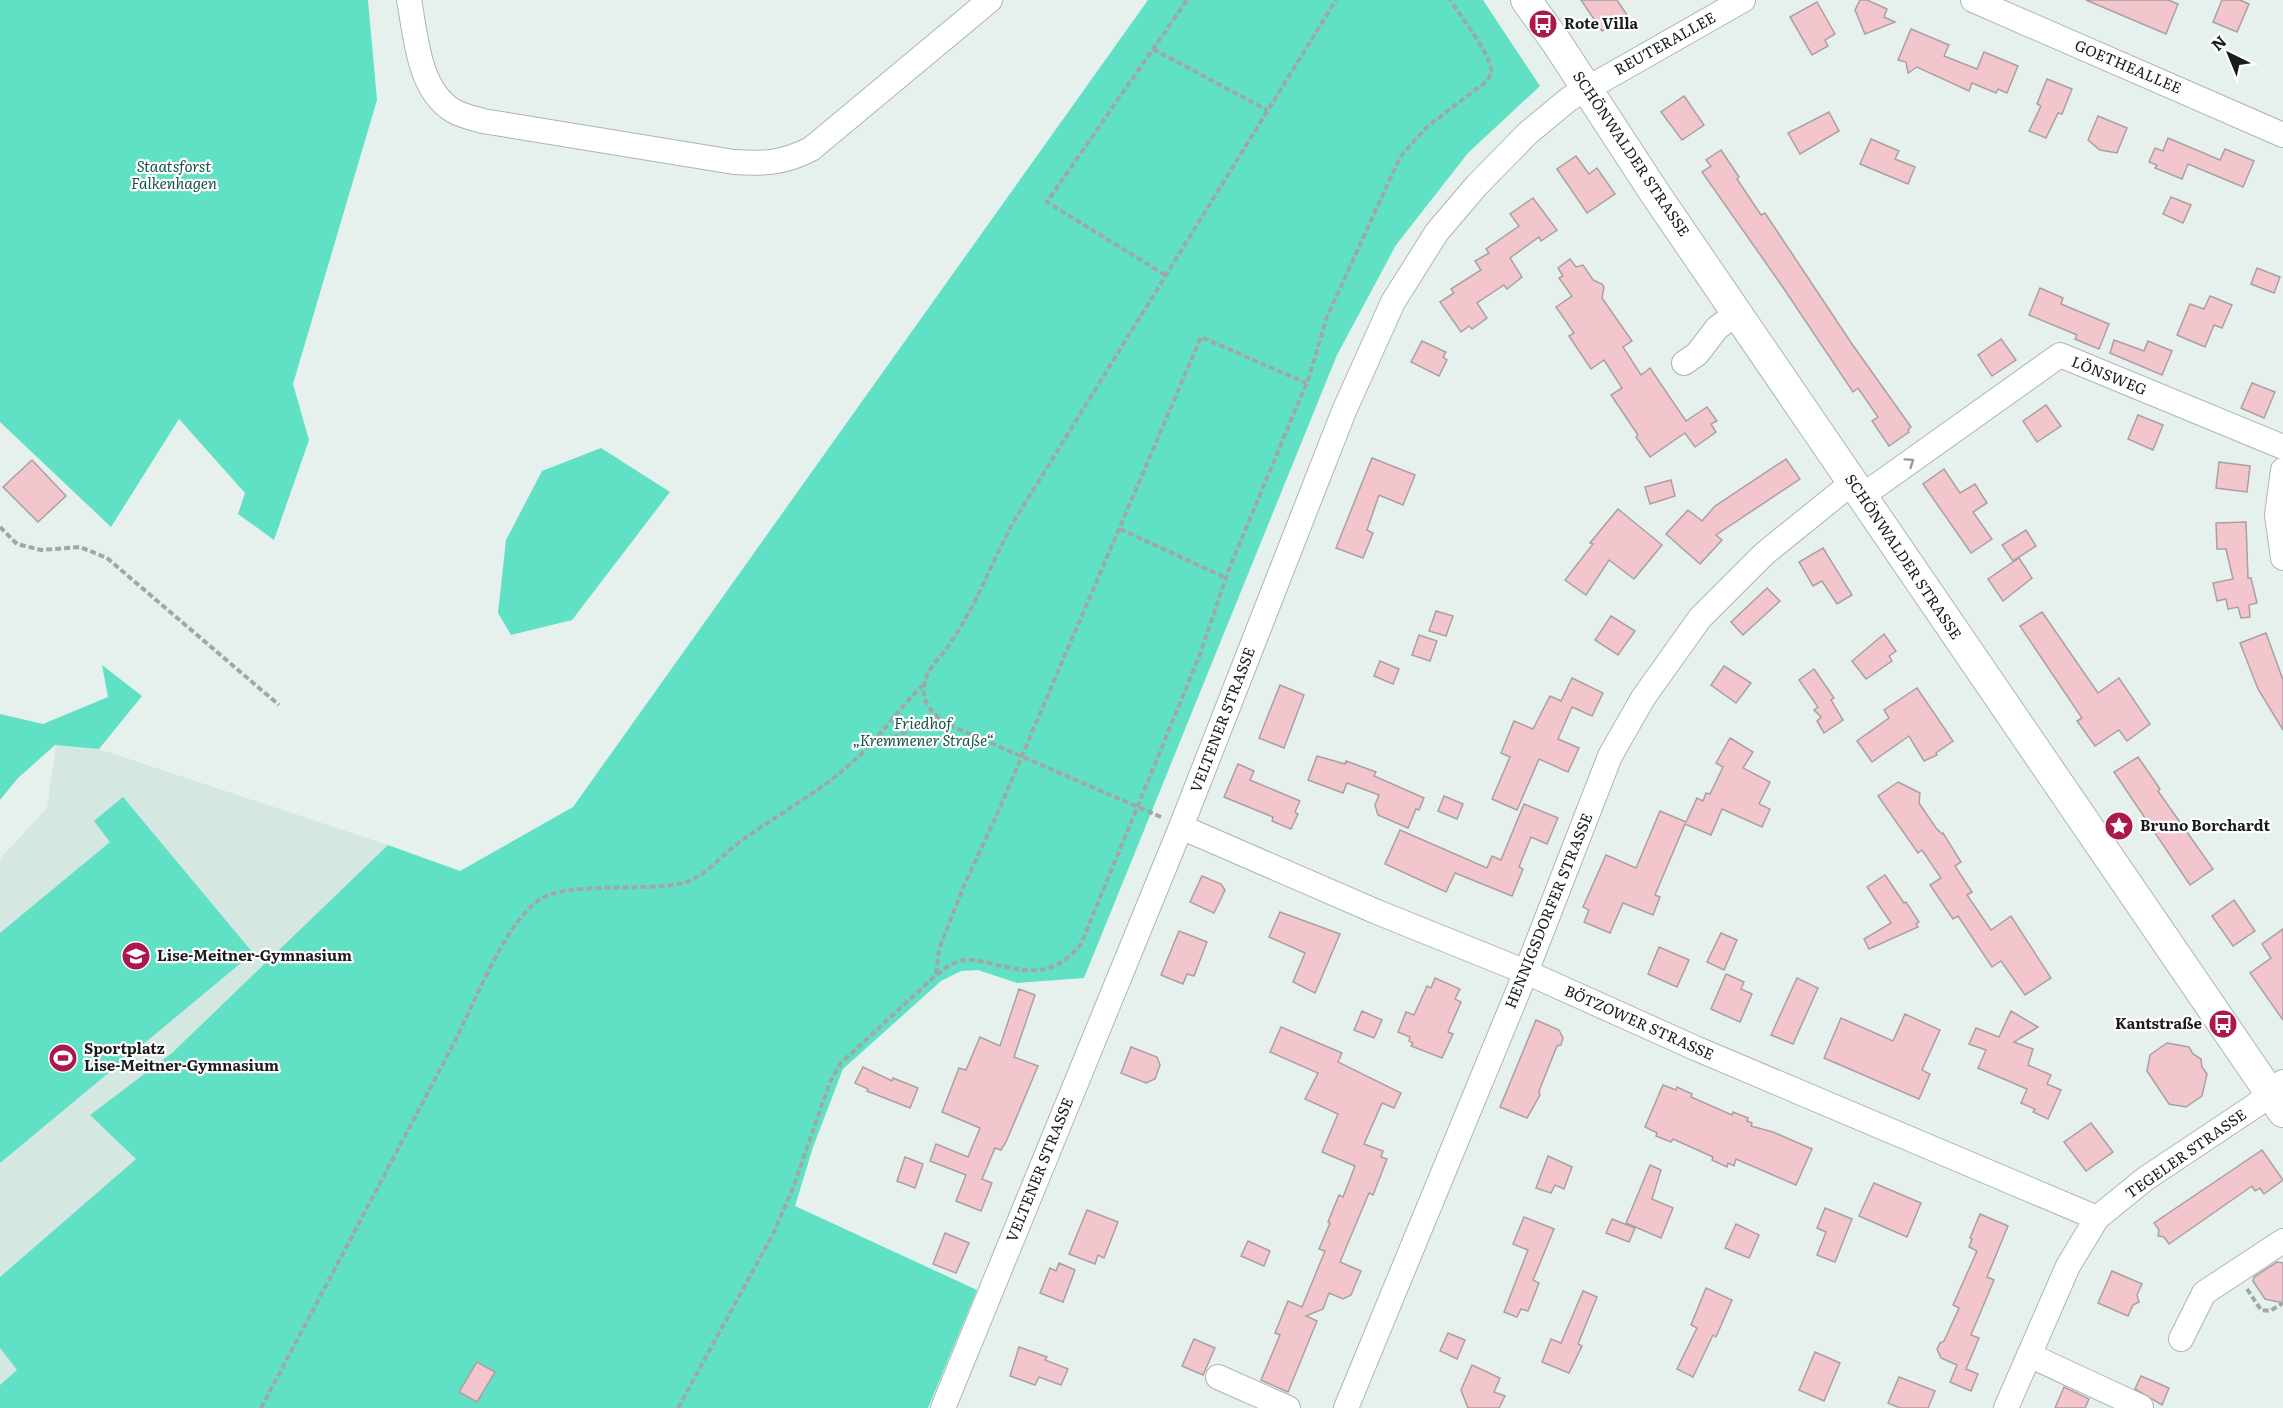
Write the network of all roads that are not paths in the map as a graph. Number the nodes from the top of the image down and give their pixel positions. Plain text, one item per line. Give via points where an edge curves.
1 (409, 0) edge
2 (990, 0) edge
3 (1526, 0) edge
4 (1743, 0) edge
5 (1973, 0) edge
6 (1587, 89) junction
7 (2283, 135) edge
8 (1737, 313) junction
9 (1684, 363) dead end
10 (2283, 447) edge
11 (2283, 470) edge
12 (1857, 489) junction
13 (2283, 558) edge
14 (1181, 827) junction
15 (1526, 972) junction
16 (2279, 1096) edge
17 (2097, 1218) junction
18 (2283, 1240) edge
19 (2181, 1339) dead end
20 (2029, 1354) junction
21 (1218, 1377) dead end
22 (2141, 1407) edge
23 (943, 1408) edge
24 (1288, 1408) edge
25 (1346, 1408) edge
26 (2006, 1408) edge

1 - 2 street via 424,72 432,88 453,111 483,121 756,164 777,163 811,149
3 - 6 main road, SCHÖNWALDER STRASSE
4 - 6 street, REUTERALLEE
5 - 7 street, GOETHEALLEE
6 - 8 main road, SCHÖNWALDER STRASSE
6 - 14 street, VELTENER STRASSE via 1528,133 1477,185 1437,232 1393,302 1344,411
8 - 9 street
8 - 12 main road, SCHÖNWALDER STRASSE
12 -> 10 street, LÖNSWEG via 2060,355
11 - 13 street via 2277,515
12 - 15 street, HENNIGSDORFER STRASSE via 1764,554 1700,618 1643,698 1610,756
12 - 16 main road, SCHÖNWALDER STRASSE
14 - 15 street, BÖTZOWER STRASSE
14 - 23 street, VELTENER STRASSE
15 - 17 street, BÖTZOWER STRASSE
15 - 25 street, HENNIGSDORFER STRASSE
16 - 17 street, TEGELER STRASSE via 2145,1179
17 - 20 street, TEGELER STRASSE via 2068,1266
18 - 19 street via 2205,1293
20 - 22 street
20 - 26 street, TEGELER STRASSE
21 - 24 street

